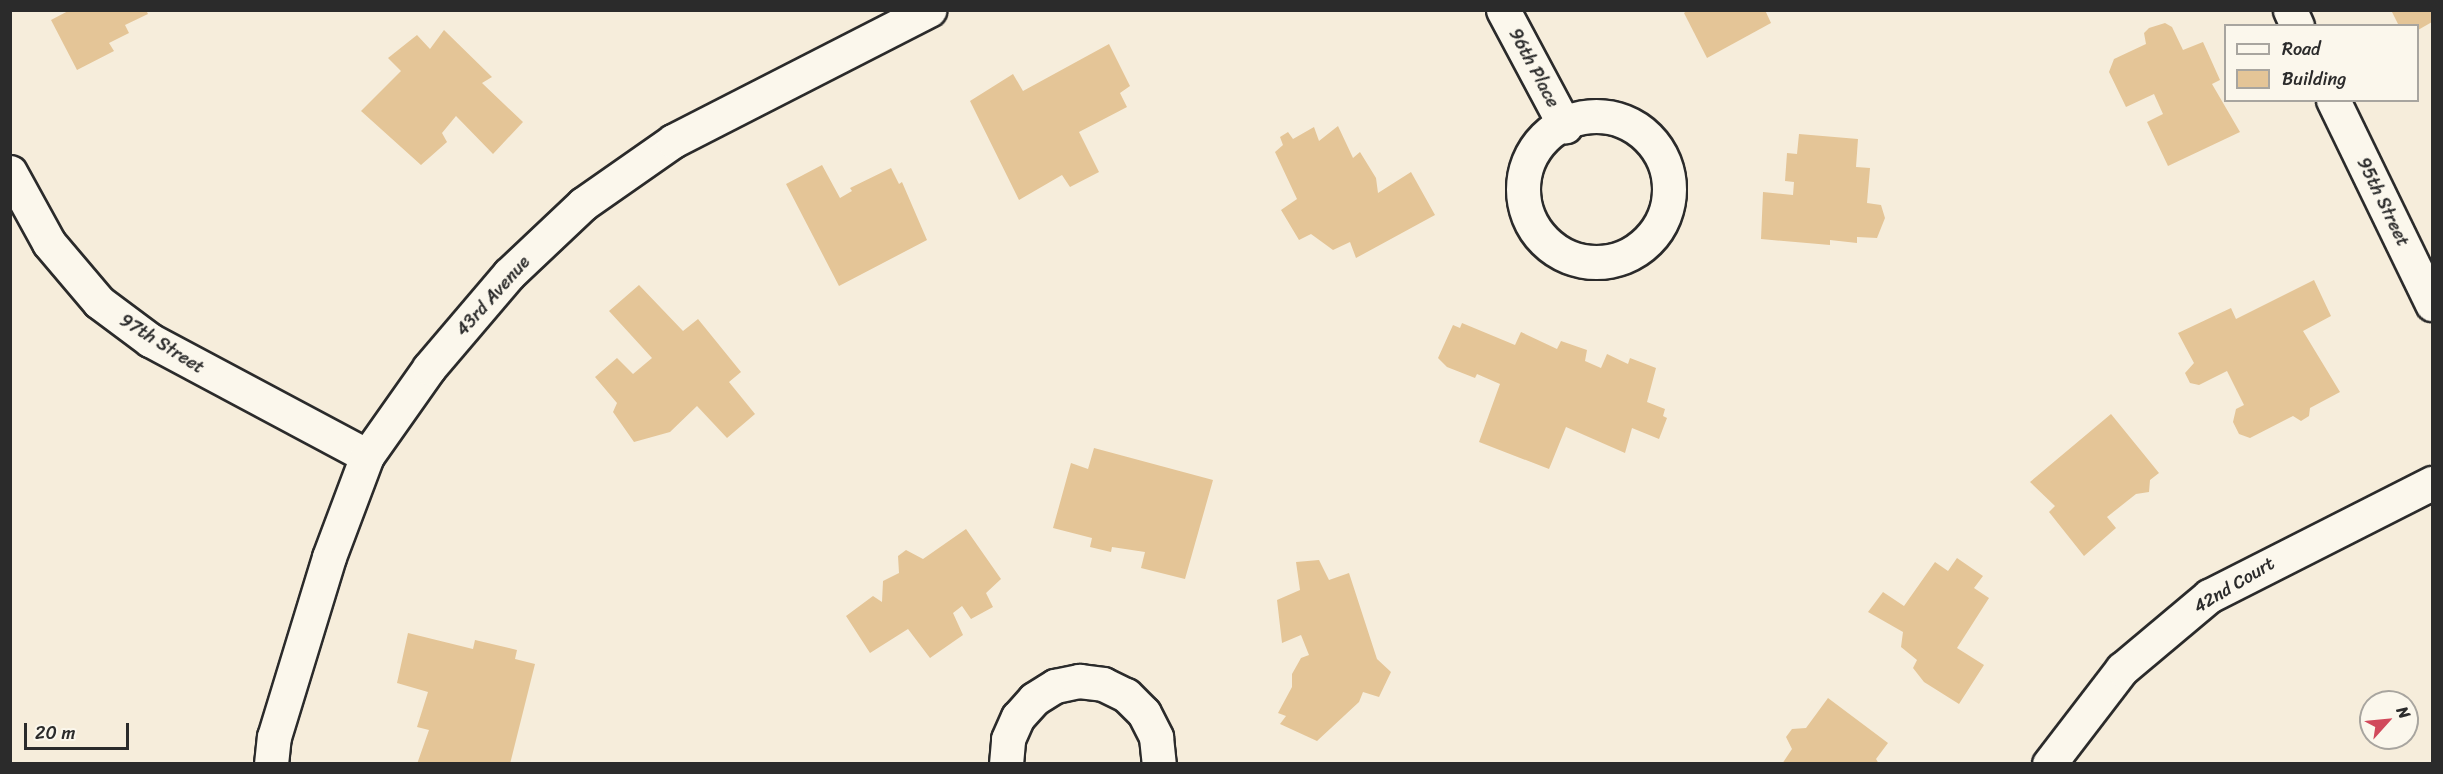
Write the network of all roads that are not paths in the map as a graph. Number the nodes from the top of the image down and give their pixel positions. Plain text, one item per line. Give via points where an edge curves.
1 (929, 10) edge
2 (1503, 10) edge
3 (2290, 10) edge
4 (2296, 24) edge
5 (2335, 102) edge
6 (1565, 126) junction
7 (10, 172) edge
8 (2433, 304) edge
9 (367, 456) junction
10 (2433, 483) edge
11 (272, 764) edge
12 (1006, 764) edge
13 (1159, 764) edge
14 (2049, 764) edge

1 - 9 street, 43rd Avenue via 673,141 583,204 487,300 429,368
2 - 6 street, 96th Place
3 - 4 street
5 - 8 street, 95th Street
6 - 6 street, 96th Place via 1543,137 1530,158 1523,182 1528,214 1535,229 1552,247 1574,259 1600,262 1623,257 1643,245 1664,216 1669,182 1663,159 1650,139 1632,124 1610,116 1586,115
7 - 9 street, 97th Street via 49,243 99,302 150,340
9 - 11 street, 43rd Avenue via 329,557 274,737
10 - 14 street, 42nd Court via 2209,596 2122,669
12 - 13 street via 1008,739 1018,717 1034,699 1055,686 1079,681 1103,684 1126,695 1144,713 1156,736

